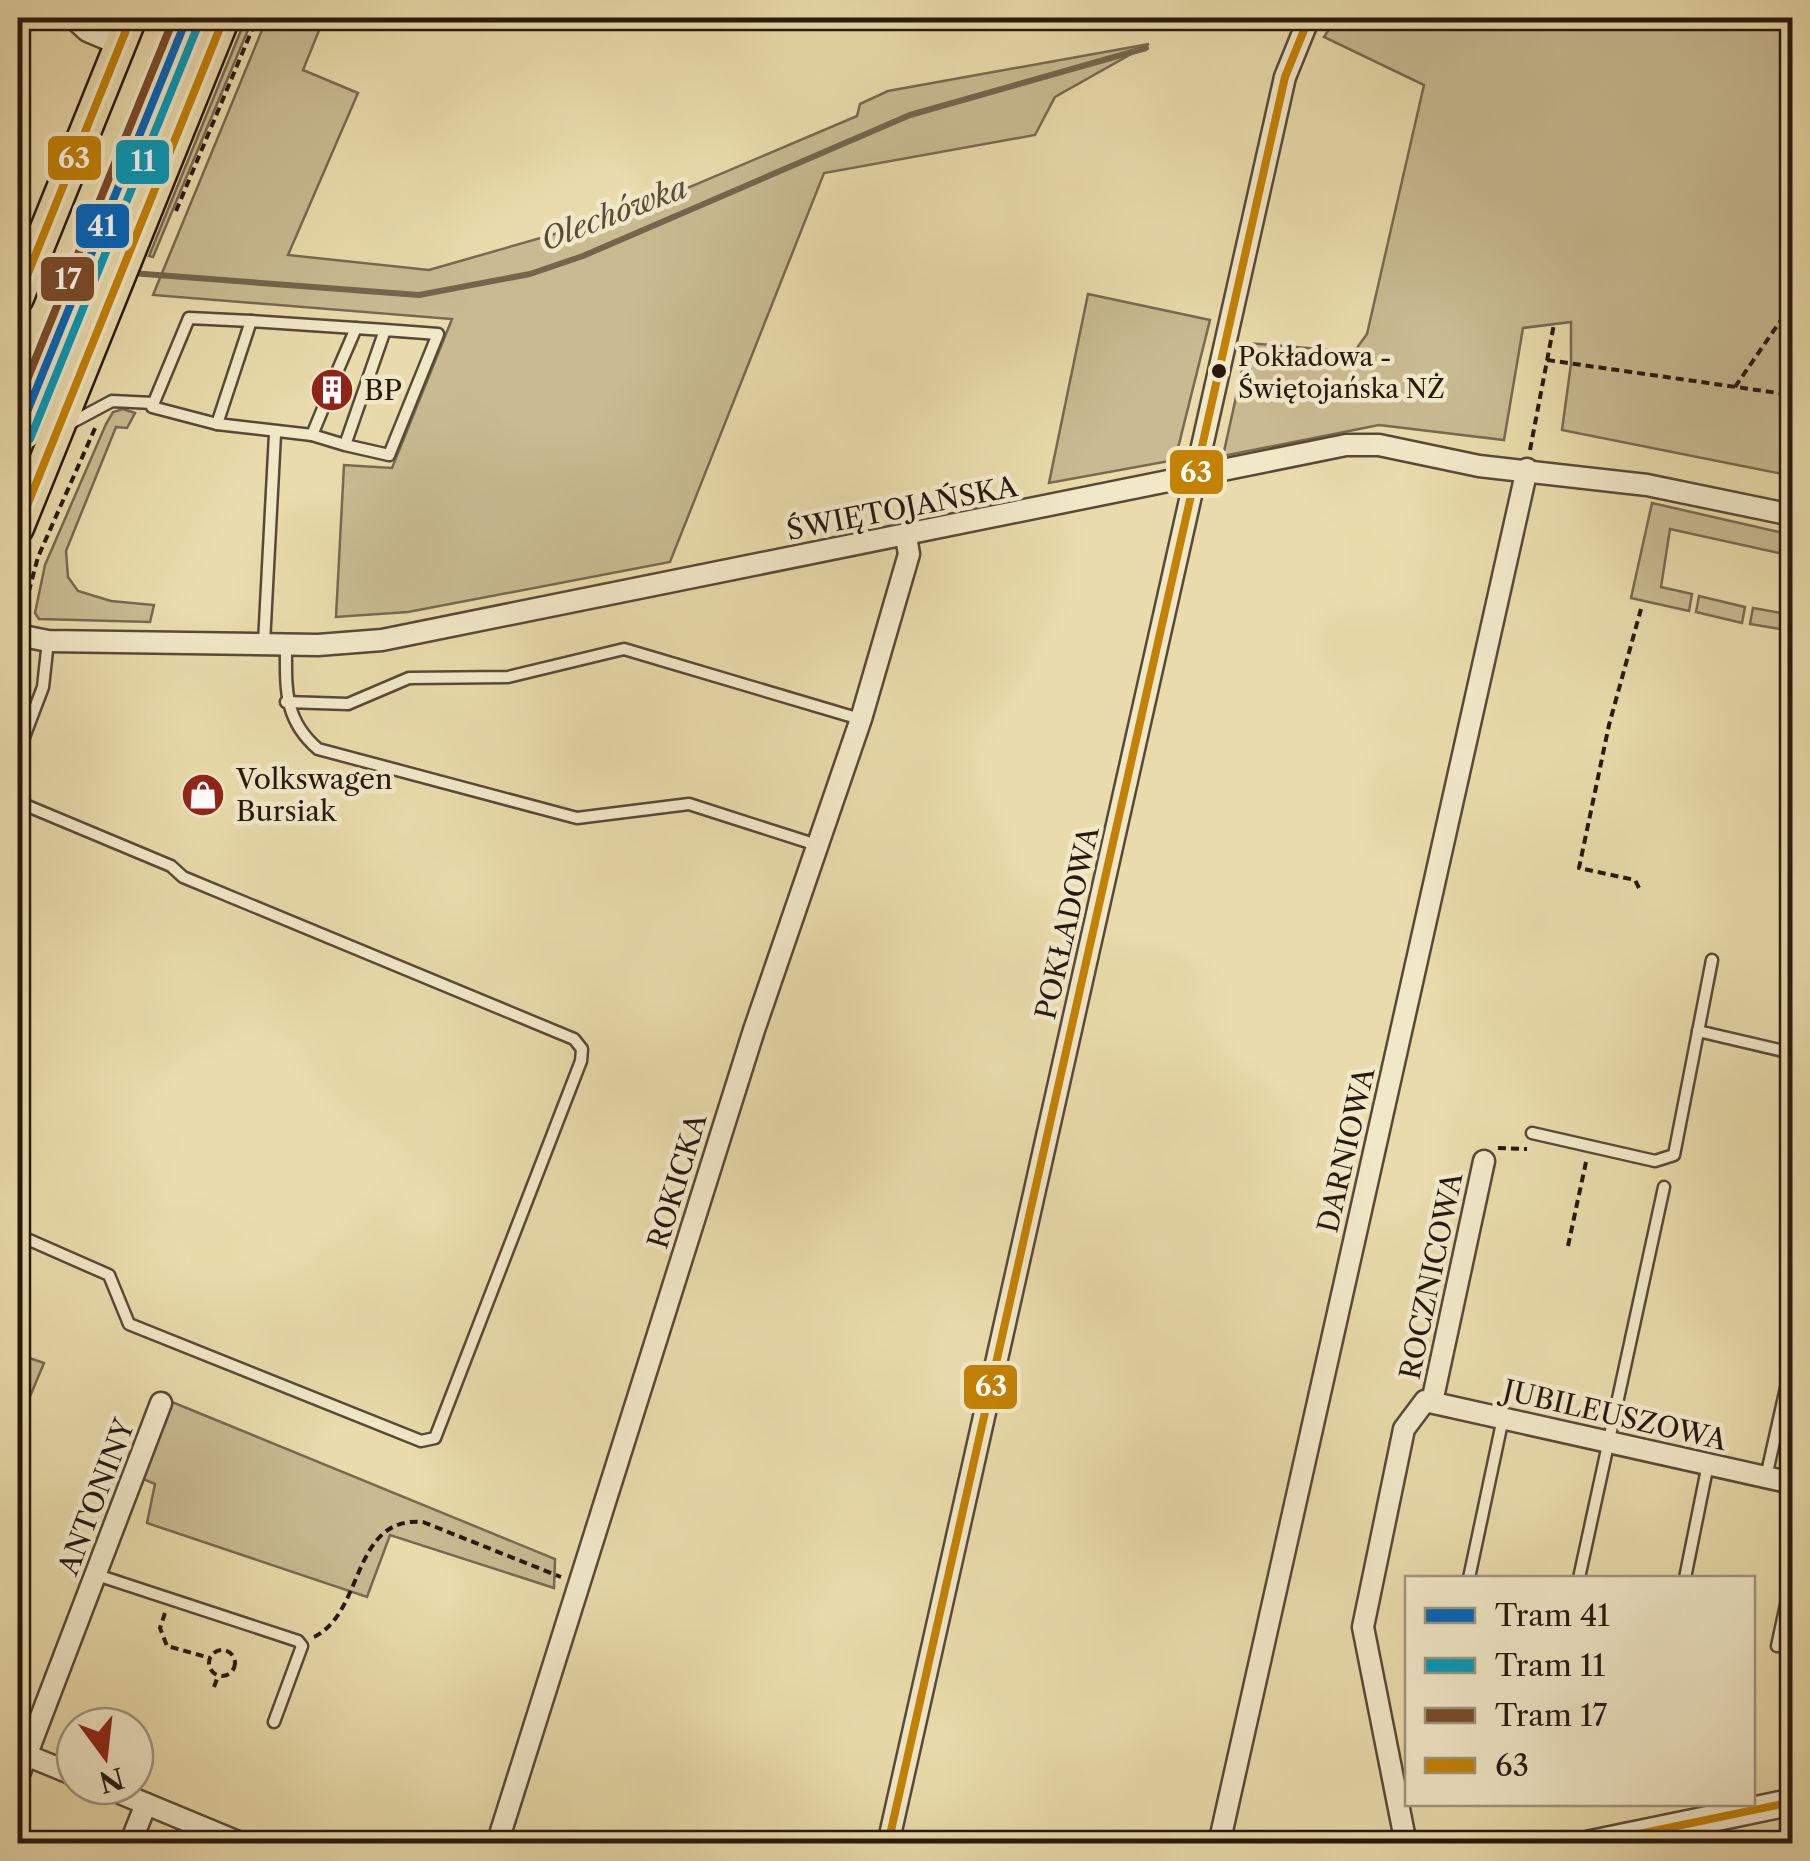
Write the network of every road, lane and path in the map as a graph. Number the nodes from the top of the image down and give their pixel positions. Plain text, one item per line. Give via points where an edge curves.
1 (77, 18) edge
2 (224, 18) edge
3 (257, 18) edge
4 (1310, 18) edge
5 (126, 30) edge
6 (168, 227) dead end
7 (23, 285) edge
8 (1792, 304) edge
9 (251, 321) junction
10 (1554, 324) dead end
11 (356, 328) junction
12 (385, 330) junction
13 (1547, 360) junction
14 (338, 372) dead end
15 (1735, 387) junction
16 (1792, 395) edge
17 (102, 404) junction
18 (153, 404) junction
19 (324, 406) dead end
20 (218, 424) junction
21 (57, 430) junction
22 (275, 434) junction
23 (312, 435) junction
24 (345, 445) junction
25 (1527, 469) junction
26 (1197, 476) junction
27 (1792, 515) edge
28 (18, 528) edge
29 (906, 537) junction
30 (1641, 610) dead end
31 (18, 632) edge
32 (48, 641) junction
33 (264, 644) junction
34 (286, 645) junction
35 (286, 702) junction
36 (861, 720) junction
37 (18, 753) edge
38 (18, 802) edge
39 (820, 846) junction
40 (1638, 888) dead end
41 (1712, 960) dead end
42 (1698, 1031) junction
43 (1792, 1052) edge
44 (1532, 1134) dead end
45 (1529, 1150) dead end
46 (1484, 1162) joint
47 (1586, 1162) dead end
48 (1664, 1186) dead end
49 (18, 1235) edge
50 (1568, 1246) dead end
51 (1792, 1361) edge
52 (1428, 1401) junction
53 (161, 1403) dead end
54 (1504, 1418) junction
55 (1607, 1442) junction
56 (1708, 1464) junction
57 (1766, 1477) junction
58 (1792, 1483) edge
59 (96, 1575) junction
60 (1469, 1576) edge
61 (1578, 1576) edge
62 (1685, 1576) edge
63 (1792, 1577) edge
64 (579, 1584) junction
65 (170, 1599) junction
66 (300, 1644) junction
67 (1777, 1646) dead end
68 (210, 1658) junction
69 (218, 1676) junction
70 (214, 1687) dead end
71 (274, 1722) dead end
72 (26, 1754) junction
73 (55, 1766) edge
74 (18, 1777) edge
75 (1792, 1802) edge
76 (145, 1806) edge
77 (151, 1806) edge
78 (130, 1844) edge
79 (243, 1844) edge
80 (497, 1844) edge
81 (888, 1844) edge
82 (1219, 1844) edge
83 (1406, 1844) edge
84 (1589, 1844) edge

1 - 5 street via 90,29
2 - 21 main road
3 - 6 path
4 - 26 street, POKŁADOWA via 1284,77
5 - 7 main road
8 - 15 path
9 - 11 lane
9 - 18 lane via 189,318
9 - 20 lane
10 - 13 path
11 - 12 lane
11 - 14 lane
12 - 24 lane
12 - 24 lane via 438,334 389,455
13 - 15 path
13 - 25 path
15 - 16 path
17 - 18 lane
17 - 21 lane
17 - 31 path via 35,564
18 - 20 lane
19 - 23 lane
20 - 22 lane
21 - 28 main road
22 - 23 lane
22 - 33 lane
23 - 24 lane
25 - 26 street, ŚWIĘTOJAŃSKA via 1365,445
25 - 27 street, ŚWIĘTOJAŃSKA
25 - 82 street, DARNIOWA
26 - 29 street, ŚWIĘTOJAŃSKA
26 - 81 street, POKŁADOWA
29 - 34 street, ŚWIĘTOJAŃSKA via 408,636
29 - 36 street, ROKICKA via 904,570
30 - 40 path via 1579,868 1635,880
31 - 32 street, ŚWIĘTOJAŃSKA
32 - 33 street, ŚWIĘTOJAŃSKA
32 - 37 lane via 43,688
33 - 34 street, ŚWIĘTOJAŃSKA
34 - 35 lane
35 - 36 lane via 348,704 408,678 508,677 624,649
35 - 39 lane via 304,737 318,748 577,818 689,804
36 - 39 street, ROKICKA
38 - 49 lane via 574,1039 582,1049 435,1438 421,1441 129,1324 109,1275
39 - 64 street, ROKICKA via 754,1030
41 - 42 lane
42 - 43 lane
42 - 44 lane via 1674,1155 1656,1161
45 - 46 path via 1502,1146
46 - 52 street, ROCZNICOWA
47 - 50 path
48 - 55 lane
51 - 57 lane
52 - 54 street, JUBILEUSZOWA
52 - 83 street, ROCZNICOWA via 1404,1428 1363,1628
53 - 59 street, ANTONINY
54 - 55 street, JUBILEUSZOWA
54 - 60 lane
55 - 56 street, JUBILEUSZOWA
55 - 61 lane
56 - 57 street, JUBILEUSZOWA
56 - 62 lane
57 - 58 street, JUBILEUSZOWA
59 - 65 lane
59 - 72 street, ANTONINY
63 - 67 lane
64 - 66 path via 408,1521 366,1552 336,1621
64 - 80 street, ROKICKA
65 - 66 lane
65 - 68 path via 160,1628 168,1646
66 - 71 lane
68 - 69 path
68 - 69 path via 220,1650 232,1656 232,1670
69 - 70 path
72 - 73 street
72 - 74 street, ANTONINY
75 - 84 street
76 - 78 street
77 - 79 street

